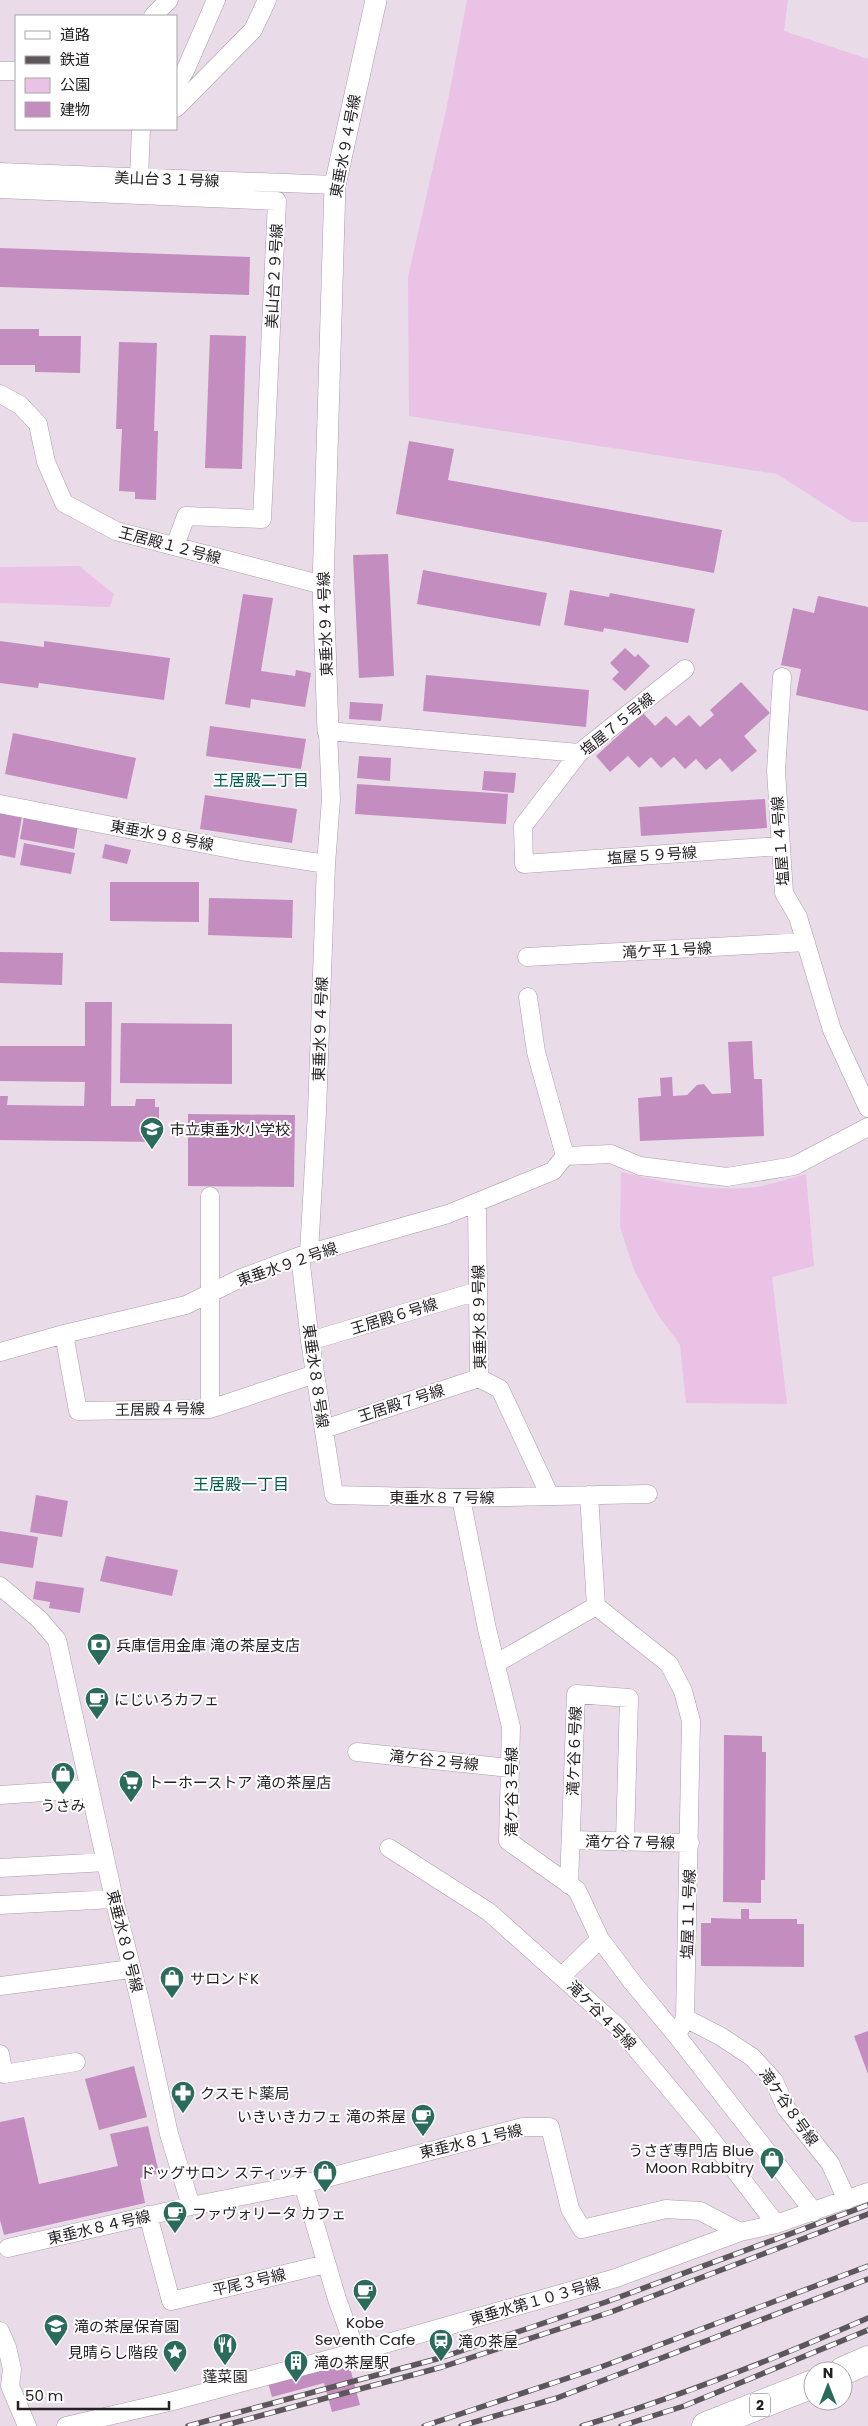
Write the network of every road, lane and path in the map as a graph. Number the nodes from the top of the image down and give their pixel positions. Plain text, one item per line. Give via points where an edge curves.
1 (169, 0) edge
2 (216, 0) edge
3 (267, 0) edge
4 (376, 0) edge
5 (154, 15) edge
6 (0, 70) edge
7 (15, 71) edge
8 (178, 82) edge
9 (178, 106) edge
10 (141, 130) edge
11 (0, 172) edge
12 (139, 178) junction
13 (335, 185) junction
14 (0, 189) edge
15 (0, 394) edge
16 (174, 546) junction
17 (323, 585) junction
18 (685, 669) dead end
19 (782, 677) dead end
20 (328, 731) junction
21 (579, 753) junction
22 (0, 804) edge
23 (780, 846) junction
24 (326, 864) junction
25 (524, 864) joint
26 (806, 942) junction
27 (527, 957) dead end
28 (528, 997) dead end
29 (868, 1108) edge
30 (868, 1127) edge
31 (565, 1156) junction
32 (210, 1196) dead end
33 (477, 1204) junction
34 (304, 1254) junction
35 (478, 1291) junction
36 (211, 1292) junction
37 (64, 1334) junction
38 (310, 1341) junction
39 (0, 1352) edge
40 (315, 1374) junction
41 (479, 1378) junction
42 (210, 1409) junction
43 (324, 1429) junction
44 (648, 1494) dead end
45 (334, 1495) joint
46 (589, 1495) junction
47 (550, 1496) junction
48 (461, 1498) junction
49 (0, 1586) edge
50 (596, 1606) junction
51 (495, 1664) junction
52 (357, 1752) dead end
53 (510, 1768) junction
54 (89, 1789) junction
55 (0, 1795) edge
56 (571, 1840) junction
57 (626, 1842) junction
58 (690, 1843) junction
59 (389, 1848) dead end
60 (106, 1862) junction
61 (0, 1868) edge
62 (569, 1885) junction
63 (114, 1899) junction
64 (0, 1905) edge
65 (600, 1939) junction
66 (131, 1969) junction
67 (562, 1976) junction
68 (0, 1986) edge
69 (685, 2018) junction
70 (677, 2036) junction
71 (0, 2054) edge
72 (76, 2062) dead end
73 (303, 2184) junction
74 (868, 2192) edge
75 (847, 2200) junction
76 (191, 2206) junction
77 (814, 2212) junction
78 (148, 2215) junction
79 (776, 2224) junction
80 (740, 2232) junction
81 (8, 2248) dead end
82 (326, 2264) junction
83 (0, 2332) edge
84 (356, 2352) junction
85 (868, 2360) edge
86 (853, 2367) edge
87 (803, 2388) edge
88 (27, 2426) edge
89 (66, 2426) edge
90 (706, 2426) edge

1 - 5 street
2 - 8 street
3 - 9 street via 253,30
4 - 13 street, 東垂水９４号線
6 - 7 street
10 - 12 street
11 - 12 street, 美山台３１号線
12 - 13 street, 美山台３１号線
13 - 17 street, 東垂水９４号線
14 - 16 street, 美山台２９号線 via 277,201 262,519 186,516
15 - 16 street, 王居殿１２号線 via 20,405 38,424 46,462 64,503 116,531
16 - 17 street, 王居殿１２号線
17 - 20 street, 東垂水９４号線
18 - 21 street, 塩屋７５号線
19 - 23 street, 塩屋１４号線 via 776,771
20 - 21 street
20 - 24 street, 東垂水９４号線 via 331,799
21 - 25 street, 塩屋７５号線 via 523,826
22 - 24 street, 東垂水９８号線
23 - 25 street, 塩屋５９号線
23 - 26 street, 塩屋１４号線 via 784,893 798,917
24 - 34 street, 東垂水９４号線 via 317,1112
26 - 27 street, 滝ケ平１号線
26 - 29 street, 塩屋１４号線 via 832,1030
28 - 31 street via 536,1052
30 - 31 street via 794,1166 727,1177 640,1166 611,1154
31 - 33 street, 東垂水９２号線 via 553,1171
32 - 36 street
33 - 34 street, 東垂水９２号線 via 391,1232
33 - 35 street, 東垂水８９号線
34 - 36 street, 東垂水９２号線
34 - 38 street, 東垂水８８号線
35 - 38 street, 王居殿６号線
35 - 41 street, 東垂水８９号線
36 - 37 street, 東垂水９２号線 via 186,1305
36 - 42 street
37 - 39 street, 東垂水９２号線
37 - 42 street, 王居殿４号線 via 78,1411
38 - 40 street, 東垂水８８号線
40 - 42 street, 王居殿４号線
40 - 43 street, 東垂水８８号線
41 - 43 street, 王居殿７号線
41 - 47 street, 東垂水８９号線 via 500,1388
43 - 45 street, 東垂水８８号線
44 - 46 street, 東垂水８７号線
45 - 48 street, 東垂水８７号線
46 - 47 street, 東垂水８７号線
46 - 50 street
47 - 48 street, 東垂水８７号線
48 - 51 street, 滝ケ谷３号線
49 - 54 street, 東垂水８０号線 via 57,1640
50 - 51 street
50 - 58 street, 塩屋１１号線 via 669,1664 683,1691 691,1721
51 - 53 street, 滝ケ谷３号線 via 512,1727
52 - 53 street, 滝ケ谷２号線
53 - 62 street, 滝ケ谷３号線 via 508,1841
54 - 55 street
54 - 60 street, 東垂水８０号線
56 - 57 street, 滝ケ谷７号線
56 - 57 street, 滝ケ谷６号線 via 576,1694 629,1698
56 - 62 street, 滝ケ谷６号線
57 - 58 street, 滝ケ谷７号線
58 - 69 street, 塩屋１１号線
59 - 67 street, 滝ケ谷４号線 via 489,1912
60 - 61 street
60 - 63 street, 東垂水８０号線
62 - 65 street, 滝ケ谷３号線 via 577,1890
63 - 64 street
63 - 66 street, 東垂水８０号線
65 - 67 street
65 - 70 street, 滝ケ谷３号線
66 - 68 street
66 - 76 street, 東垂水８０号線 via 169,2134
67 - 79 street, 滝ケ谷４号線 via 618,2028 664,2080
69 - 70 street, 塩屋１１号線
69 - 75 street, 滝ケ谷８号線 via 752,2057 774,2081 786,2108 830,2163
70 - 77 street
71 - 72 street via 4,2074
73 - 76 street
73 - 80 street, 東垂水８１号線 via 523,2126 550,2127 570,2209 582,2229 666,2209 700,2211
73 - 82 street
74 - 75 street, 東垂水第１０３号線
75 - 77 street, 東垂水第１０３号線
76 - 78 street, 東垂水８４号線
77 - 79 street, 東垂水第１０３号線
78 - 81 street, 東垂水８４号線
78 - 82 street, 平尾３号線 via 171,2301
79 - 80 street, 東垂水第１０３号線
80 - 84 street, 東垂水第１０３号線 via 616,2278
82 - 84 street
83 - 88 street via 12,2369 10,2386
84 - 89 street, 東垂水第１０３号線
85 - 86 highway
87 - 90 highway, 2

